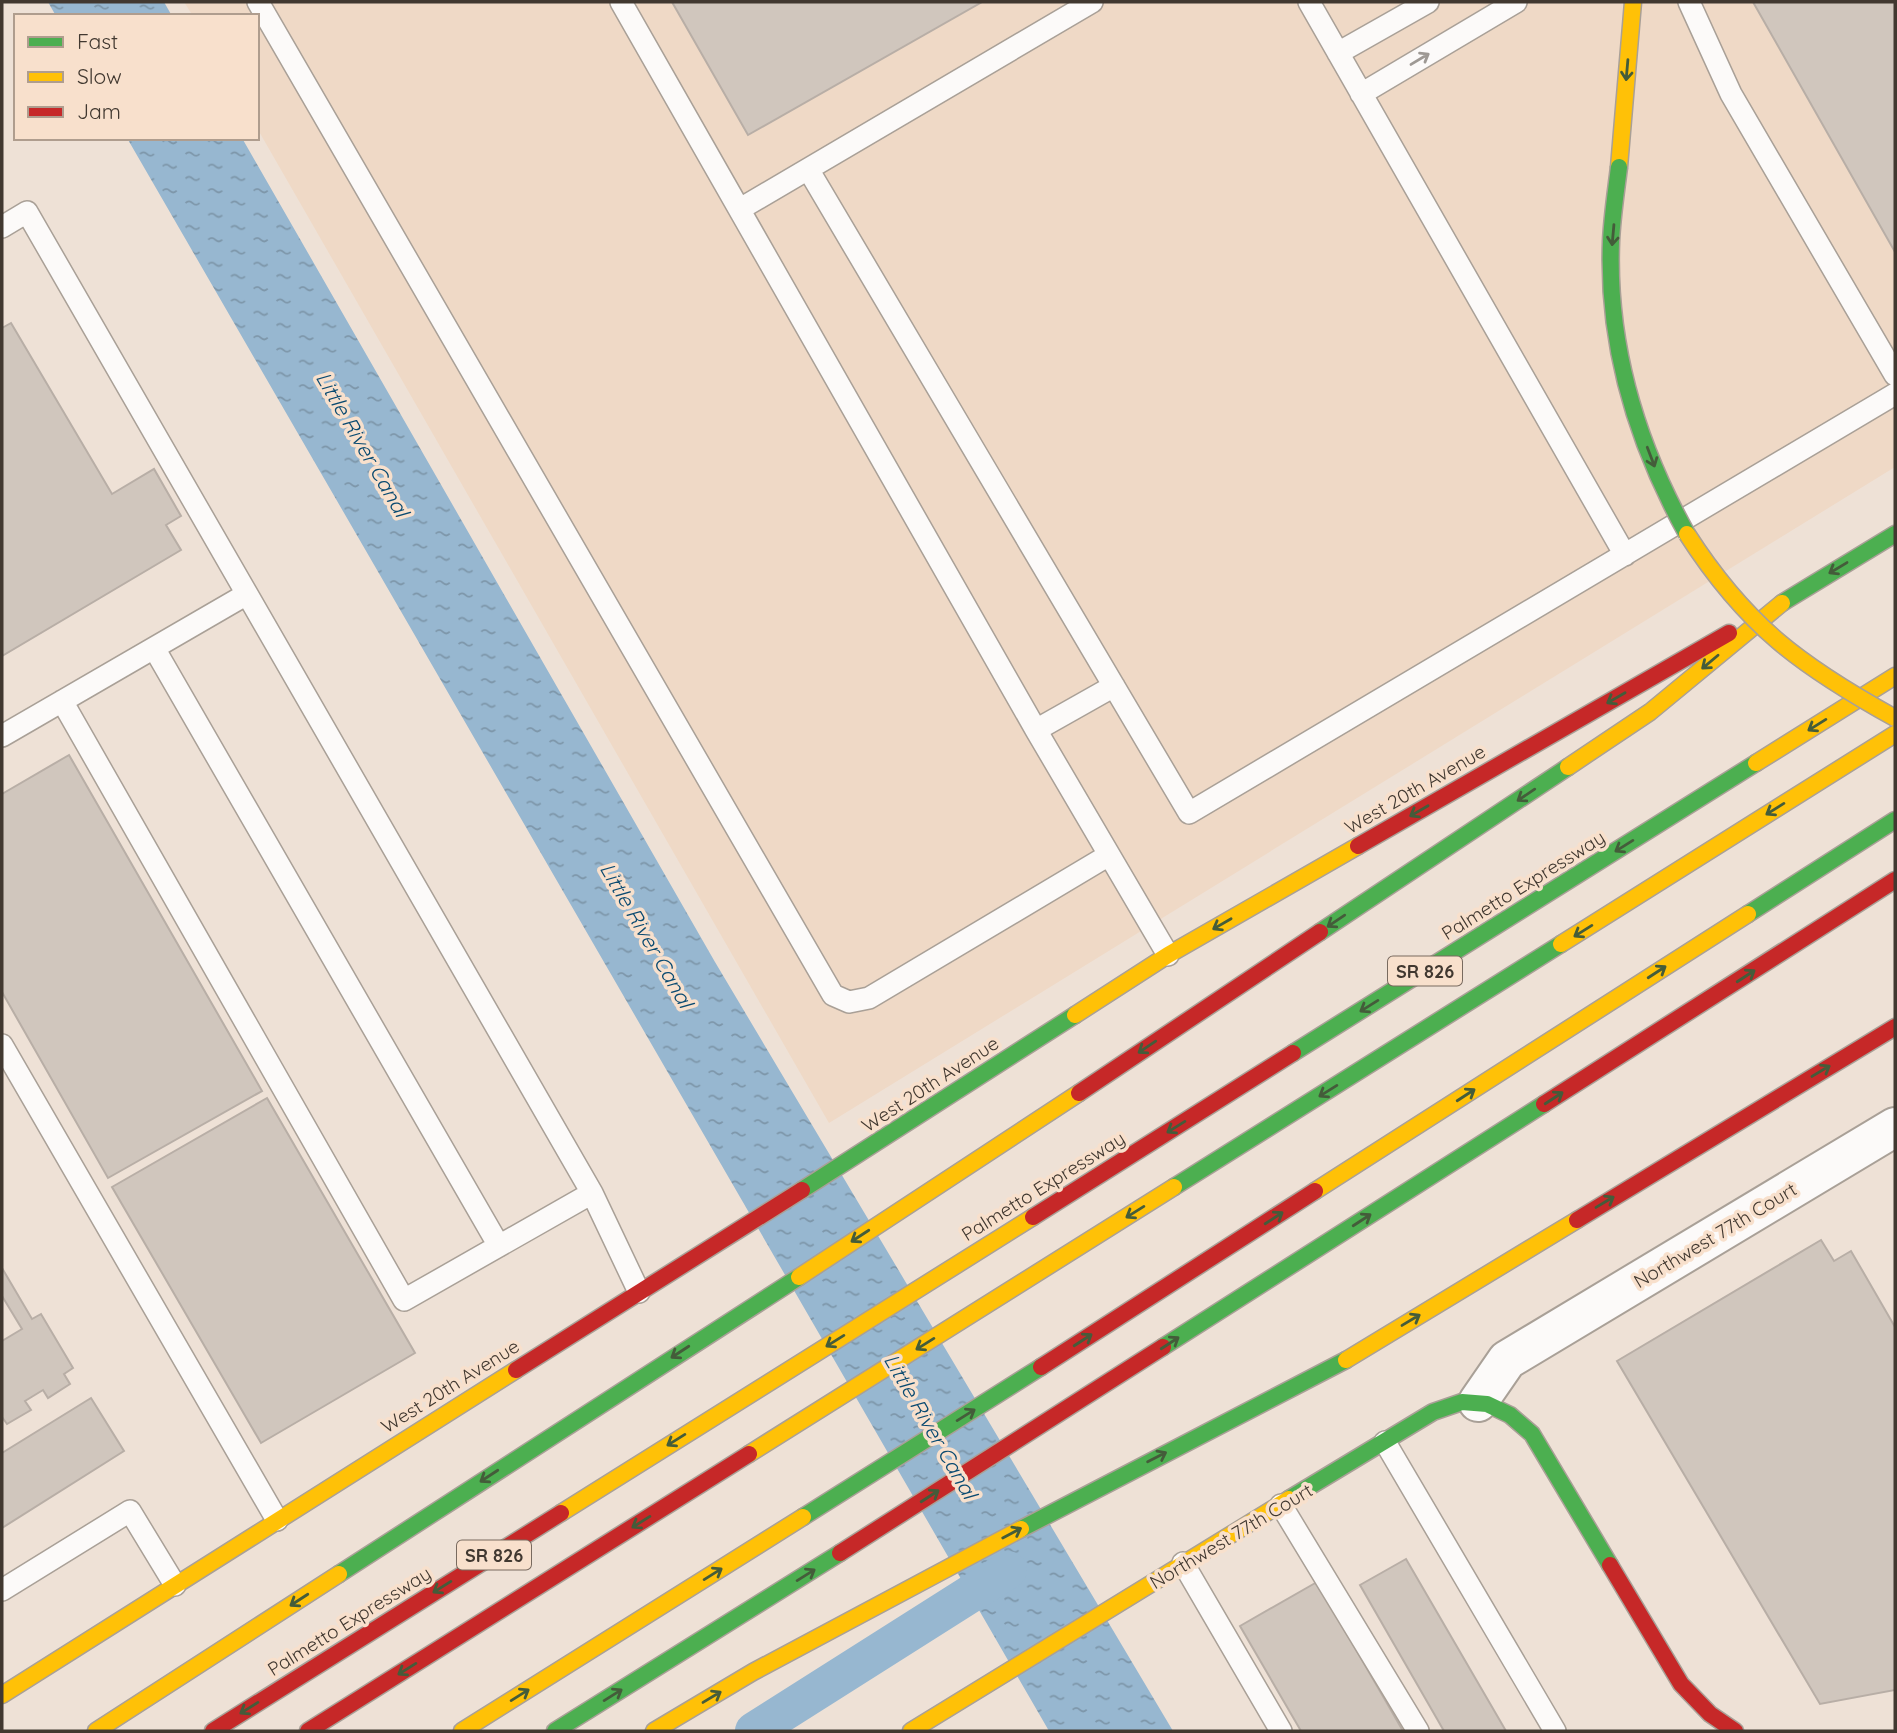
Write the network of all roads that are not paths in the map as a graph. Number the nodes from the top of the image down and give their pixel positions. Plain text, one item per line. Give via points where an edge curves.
1 (258, 2) edge
2 (621, 2) edge
3 (1093, 2) edge
4 (1309, 2) edge
5 (1428, 2) edge
6 (1516, 2) edge
7 (1633, 2) edge
8 (1689, 2) edge
9 (1338, 53) junction
10 (1362, 93) junction
11 (808, 169) junction
12 (740, 209) junction
13 (2, 227) edge
14 (1895, 375) edge
15 (1895, 394) edge
16 (1895, 534) edge
17 (1625, 555) junction
18 (247, 594) junction
19 (1782, 603) junction
20 (154, 648) junction
21 (1895, 676) edge
22 (1114, 686) junction
23 (62, 701) junction
24 (1895, 718) edge
25 (1036, 730) junction
26 (1895, 734) edge
27 (2, 736) edge
28 (1895, 820) edge
29 (1108, 855) junction
30 (1895, 880) edge
31 (1168, 955) junction
32 (1895, 1027) edge
33 (2, 1045) edge
34 (1895, 1127) edge
35 (592, 1193) junction
36 (499, 1246) junction
37 (639, 1292) junction
38 (1478, 1402) junction
39 (1385, 1442) junction
40 (1282, 1505) junction
41 (277, 1520) junction
42 (1183, 1563) junction
43 (175, 1585) junction
44 (2, 1590) edge
45 (2, 1695) edge
46 (919, 1729) edge
47 (96, 1731) edge
48 (213, 1731) edge
49 (308, 1731) edge
50 (462, 1731) edge
51 (555, 1731) edge
52 (654, 1731) edge
53 (1282, 1731) edge
54 (1418, 1731) edge
55 (1555, 1731) edge
56 (1735, 1731) edge

1 - 29 lane via 833,995 849,1002 869,998
2 - 12 lane
3 - 11 lane
4 - 9 lane
5 - 9 lane
10 -> 6 lane
7 -> 24 main road, bridge via 1611,251 1617,337 1631,408 1665,493 1716,579 1775,640 1839,688
8 - 14 lane via 1731,94
9 - 10 lane
10 - 17 lane
11 - 12 lane
11 - 22 lane
12 - 25 lane
13 - 18 lane via 27,212
15 - 17 lane
16 -> 19 main road, West 20th Avenue
17 - 22 lane via 1189,813
18 - 20 lane
18 - 35 lane
19 -> 31 main road, West 20th Avenue
19 -> 47 main road via 1650,712 918,1200
20 - 23 lane
20 - 36 lane
21 -> 48 main road, Palmetto Expressway / SR 826
22 - 25 lane
23 - 27 lane
23 - 36 lane via 404,1300
25 - 29 lane
26 -> 49 main road
50 -> 28 main road
29 - 31 lane
51 -> 30 main road
31 - 37 main road, West 20th Avenue
52 -> 32 main road via 908,1587 1353,1356
33 - 41 lane
34 - 38 street, Northwest 77th Court via 1507,1360
35 - 36 lane
35 - 37 lane
37 - 41 main road, West 20th Avenue
38 - 39 main road, Northwest 77th Court via 1444,1406
38 - 56 main road, Northwest 77th Court via 1506,1412 1532,1434 1681,1684 1710,1714
39 - 40 main road, Northwest 77th Court
39 - 55 lane
40 - 42 main road, Northwest 77th Court
40 - 54 lane
41 - 43 main road, West 20th Avenue
42 - 46 main road, Northwest 77th Court
42 - 53 lane
43 - 44 lane via 130,1511
43 - 45 main road, West 20th Avenue

